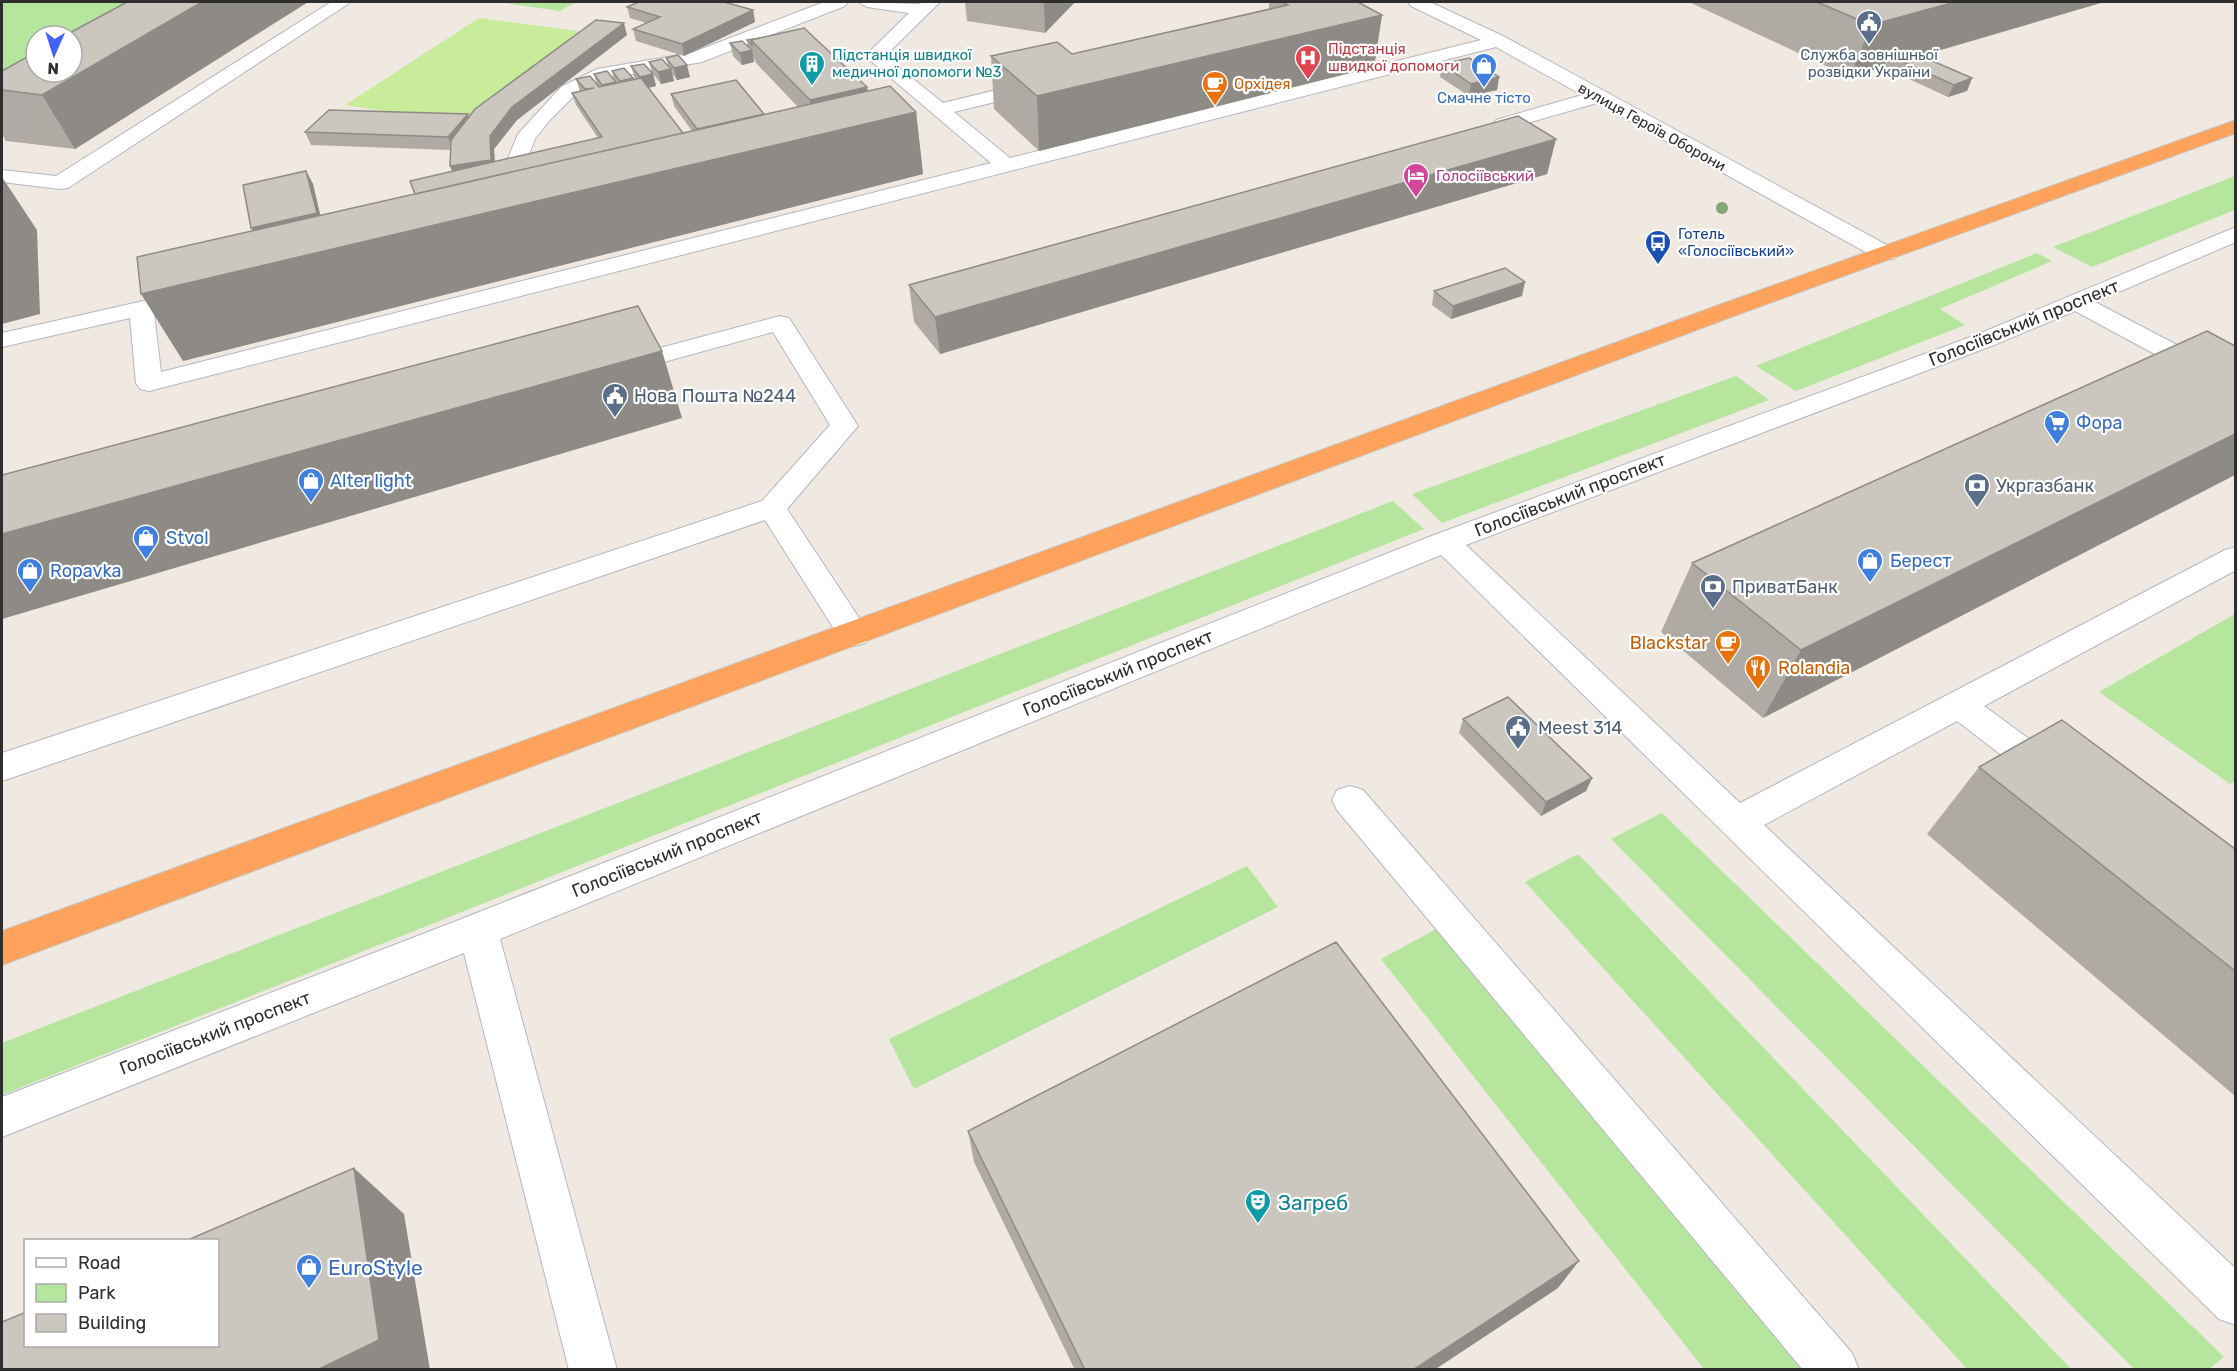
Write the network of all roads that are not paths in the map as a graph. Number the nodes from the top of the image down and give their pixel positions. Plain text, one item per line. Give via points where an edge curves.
1 (342, 2) edge
2 (839, 2) edge
3 (867, 2) edge
4 (1421, 2) edge
5 (928, 6) edge
6 (1498, 41) junction
7 (1386, 53) dead end
8 (1406, 66) junction
9 (1059, 81) edge
10 (1597, 97) junction
11 (940, 110) junction
12 (1503, 124) edge
13 (2235, 126) edge
14 (518, 161) edge
15 (1008, 167) junction
16 (2, 176) edge
17 (2235, 234) edge
18 (1886, 254) junction
19 (182, 299) edge
20 (2078, 303) junction
21 (141, 309) junction
22 (2, 340) edge
23 (596, 373) edge
24 (2235, 387) edge
25 (772, 508) junction
26 (1445, 542) junction
27 (2235, 557) edge
28 (854, 635) junction
29 (1958, 704) junction
30 (2, 767) edge
31 (2073, 791) edge
32 (1350, 800) dead end
33 (1737, 822) junction
34 (478, 930) junction
35 (2, 948) edge
36 (2, 1117) edge
37 (2235, 1302) edge
38 (593, 1370) edge
39 (1835, 1370) edge

1 - 16 street via 60,183
2 - 14 street via 694,58 603,73 568,92 542,117 525,138
3 - 5 street
4 - 6 street, вулиця Героїв Оборони
5 - 11 street via 874,56
6 - 8 street
6 - 10 street, вулиця Героїв Оборони
7 - 8 street
8 - 15 street
9 - 11 street
10 - 12 street
10 - 18 street, вулиця Героїв Оборони
11 - 15 street
13 - 18 highway
15 - 21 street via 149,383
17 - 20 street, Голосіївський проспект
18 - 28 highway
19 - 21 street
20 - 24 street
20 - 26 street, Голосіївський проспект
21 - 22 street
23 - 25 street via 780,323 844,426
25 - 28 street
25 - 30 street
26 - 33 street
26 - 34 street, Голосіївський проспект
27 - 29 street
28 - 35 highway
29 - 31 street
29 - 33 street
32 - 39 street
33 - 37 street
34 - 36 street, Голосіївський проспект
34 - 38 street

